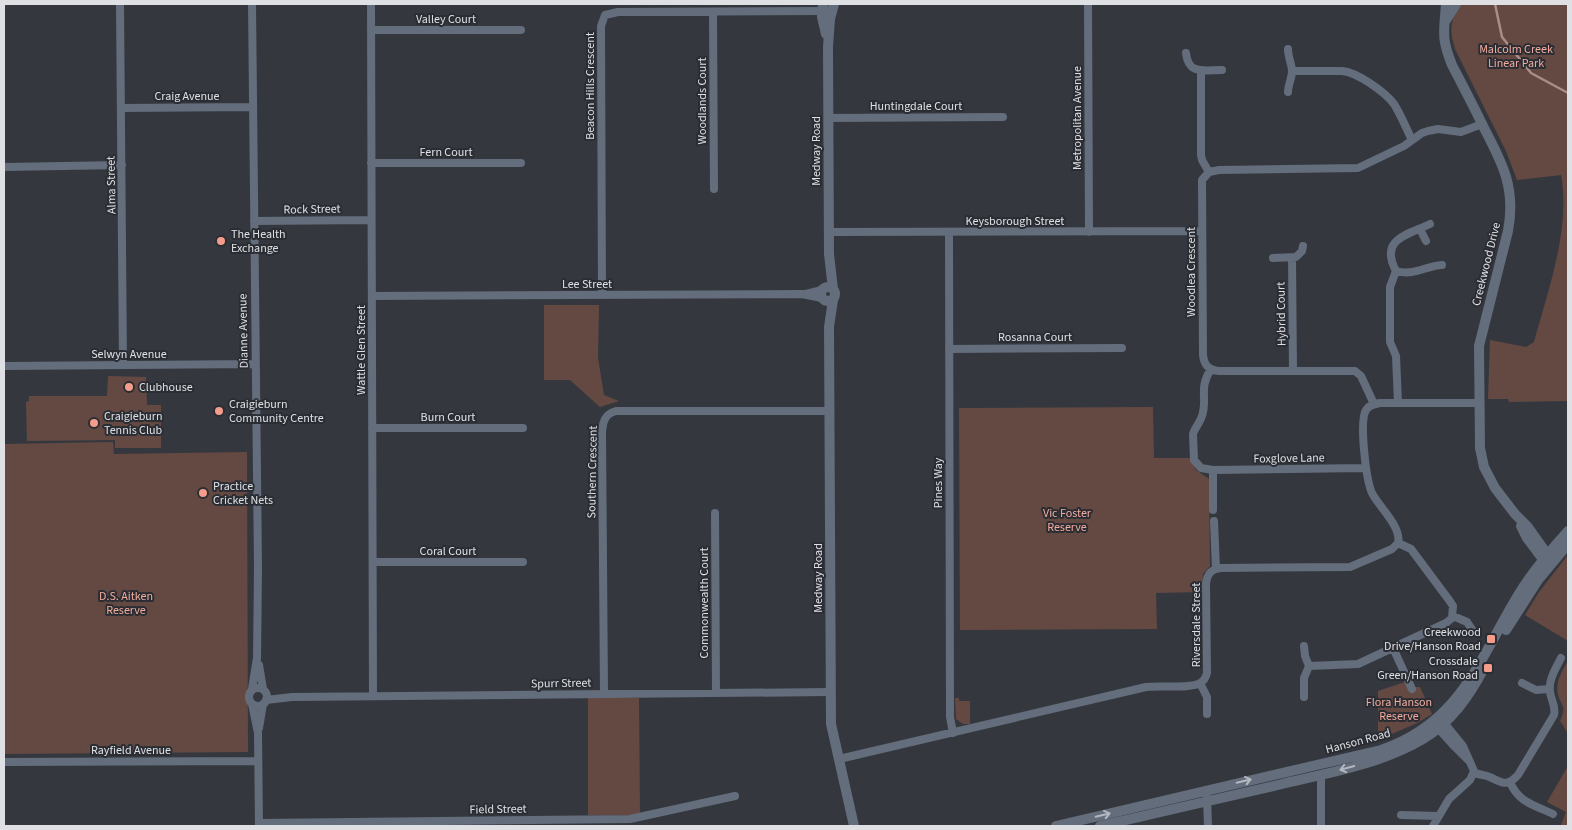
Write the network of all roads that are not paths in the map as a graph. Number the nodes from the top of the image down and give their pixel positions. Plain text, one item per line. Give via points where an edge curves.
1 (120, 4) edge
2 (252, 4) edge
3 (371, 4) edge
4 (1088, 4) edge
5 (1446, 4) edge
6 (1456, 4) edge
7 (828, 8) edge
8 (713, 12) junction
9 (1444, 23) junction
10 (371, 30) junction
11 (520, 30) dead end
12 (1288, 49) dead end
13 (1186, 53) dead end
14 (1201, 70) junction
15 (1222, 70) dead end
16 (1292, 71) junction
17 (1288, 92) dead end
18 (253, 107) junction
19 (121, 108) junction
20 (828, 118) junction
21 (1003, 118) dead end
22 (1482, 124) junction
23 (1412, 140) junction
24 (371, 163) junction
25 (521, 163) dead end
26 (122, 165) junction
27 (4, 167) edge
28 (1208, 172) junction
29 (714, 189) dead end
30 (371, 220) junction
31 (254, 221) junction
32 (1430, 224) dead end
33 (1420, 229) junction
34 (1202, 231) junction
35 (829, 232) junction
36 (948, 232) junction
37 (1089, 232) junction
38 (1426, 241) dead end
39 (1303, 246) dead end
40 (1273, 258) dead end
41 (1292, 258) junction
42 (1442, 265) dead end
43 (1396, 271) junction
44 (826, 294) junction
45 (602, 295) junction
46 (372, 296) junction
47 (1122, 348) dead end
48 (949, 349) junction
49 (255, 364) junction
50 (123, 365) junction
51 (4, 366) edge
52 (1211, 369) junction
53 (1293, 370) junction
54 (1398, 403) junction
55 (1479, 403) junction
56 (1374, 404) junction
57 (830, 411) junction
58 (372, 428) junction
59 (523, 428) dead end
60 (1365, 468) junction
61 (1213, 470) junction
62 (1214, 510) dead end
63 (715, 513) dead end
64 (1515, 514) junction
65 (1214, 521) dead end
66 (1568, 531) edge
67 (1536, 538) junction
68 (1398, 543) junction
69 (1557, 544) junction
70 (1568, 544) edge
71 (1548, 561) junction
72 (373, 562) junction
73 (523, 562) dead end
74 (1216, 569) junction
75 (1453, 616) junction
76 (1473, 631) dead end
77 (1304, 646) dead end
78 (1393, 648) junction
79 (258, 658) junction
80 (1561, 658) dead end
81 (1308, 666) junction
82 (1522, 683) dead end
83 (1200, 684) junction
84 (252, 689) junction
85 (1412, 689) dead end
86 (1549, 689) junction
87 (831, 692) junction
88 (604, 693) junction
89 (716, 693) junction
90 (373, 696) junction
91 (265, 697) junction
92 (1304, 698) dead end
93 (252, 704) junction
94 (1207, 714) dead end
95 (1439, 723) junction
96 (258, 733) junction
97 (953, 733) junction
98 (839, 759) junction
99 (258, 761) junction
100 (4, 762) edge
101 (1320, 764) junction
102 (1474, 773) junction
103 (1321, 775) junction
104 (1510, 782) junction
105 (735, 796) dead end
106 (1206, 796) junction
107 (1552, 814) dead end
108 (1401, 815) dead end
109 (1438, 816) junction
110 (631, 823) edge
111 (259, 824) edge
112 (854, 826) edge
113 (1056, 826) edge
114 (1100, 826) edge
115 (1208, 826) edge
116 (1321, 826) edge
117 (1433, 826) edge

1 - 19 street, Alma Street
2 - 18 street, Dianne Avenue
3 - 10 street, Wattle Glen Street
4 - 37 street, Metropolitan Avenue
5 - 9 street, Creekwood Drive
6 - 9 street
7 - 8 street, Beacon Hills Crescent
7 - 20 street, Medway Road
8 - 29 street, Woodlands Court
8 - 45 street, Beacon Hills Crescent via 618,12 608,13 603,18
9 - 22 street, Creekwood Drive via 1443,36 1452,65
10 - 11 street, Valley Court
10 - 24 street, Wattle Glen Street
12 - 16 street
13 - 14 street via 1190,66
14 - 15 street
14 - 28 street via 1201,155
16 - 17 street
16 - 23 street via 1348,71 1359,76 1391,101
18 - 19 street, Craig Avenue
18 - 31 street, Dianne Avenue
19 - 26 street, Alma Street
20 - 21 street, Huntingdale Court
20 - 35 street, Medway Road
22 - 23 street via 1465,132 1433,130
22 - 55 street, Creekwood Drive via 1506,173 1511,207 1479,346
23 - 28 street via 1352,169
24 - 25 street, Fern Court
24 - 30 street, Wattle Glen Street
26 - 27 street
26 - 50 street, Alma Street
28 - 34 street, Woodlea Crescent via 1201,184
30 - 31 street, Rock Street
30 - 46 street, Wattle Glen Street
31 - 49 street, Dianne Avenue
32 - 33 street
33 - 38 street
33 - 43 street via 1398,239 1392,246 1390,257
34 - 37 street, Keysborough Street
34 - 52 street, Woodlea Crescent via 1203,355 1204,362
35 - 36 street, Keysborough Street
35 - 44 street, Medway Road
36 - 37 street, Keysborough Street
36 - 48 street, Pines Way
39 - 41 street via 1300,255
40 - 41 street
41 - 53 street, Hybrid Court
42 - 43 street via 1418,272
43 - 54 street via 1390,287 1390,342 1397,362
44 - 45 street, Lee Street
44 - 57 street, Medway Road
45 - 46 street, Lee Street
46 - 58 street, Wattle Glen Street
47 - 48 street, Rosanna Court
48 - 97 street, Pines Way via 950,708
49 - 50 street, Selwyn Avenue
49 - 79 street, Dianne Avenue
50 - 51 street, Selwyn Avenue
52 - 53 street
52 - 61 street via 1204,382 1202,416 1194,430 1194,456 1201,468
53 - 56 street via 1355,371 1361,376
54 - 55 street
54 - 56 street
55 - 64 street, Creekwood Drive via 1480,448 1484,467
56 - 60 street via 1365,414
57 - 87 street, Medway Road
57 - 88 street, Southern Crescent via 608,413 602,432
58 - 59 street, Burn Court
58 - 72 street, Wattle Glen Street
60 - 61 street, Foxglove Lane
60 - 68 street via 1372,493 1398,531
61 - 62 street
63 - 89 street, Commonwealth Court
64 - 67 street, Creekwood Drive
64 - 71 street, Creekwood Drive via 1527,538
65 - 74 street
66 - 69 street, Hanson Road
67 - 69 street
67 - 71 street, Creekwood Drive
68 - 74 street via 1392,549 1350,567
68 - 75 street via 1414,553 1451,602
69 - 71 street, Hanson Road
70 - 71 street, Hanson Road
71 - 95 street, Hanson Road via 1518,595 1476,670
72 - 73 street, Coral Court
72 - 90 street, Wattle Glen Street
74 - 83 street, Riversdale Street via 1208,575 1206,584 1207,673
75 - 76 street via 1467,622
75 - 78 street via 1446,623
77 - 81 street
78 - 81 street via 1358,664
78 - 85 street
79 - 84 street, Dianne Avenue
79 - 91 street, Dianne Avenue
80 - 86 street
81 - 92 street
82 - 86 street via 1536,690
83 - 94 street via 1207,697
83 - 97 street, Riversdale Street via 1146,687
84 - 91 street via 258,687
84 - 93 street via 248,697
86 - 104 street via 1554,715 1518,775
87 - 89 street, Spurr Street
87 - 98 street, Medway Road via 831,724
88 - 89 street, Spurr Street
88 - 90 street, Spurr Street
90 - 91 street, Spurr Street
91 - 93 street via 258,706
91 - 96 street, Dianne Avenue
93 - 96 street, Dianne Avenue
95 - 101 street, Hanson Road via 1393,746
95 - 102 street via 1463,746
95 -> 103 street, Hanson Road via 1423,739 1396,752
96 - 99 street, Dianne Avenue
97 - 98 street, Riversdale Street
98 - 112 street, Medway Road
99 - 100 street, Rayfield Avenue
99 - 111 street, Dianne Avenue
101 - 103 street
106 -> 101 street, Hanson Road
102 - 104 street via 1500,783
102 - 109 street
103 - 106 street, Hanson Road
103 - 116 street
104 - 107 street via 1519,798
105 - 110 street, Field Street
113 -> 106 street, Hanson Road
106 - 114 street, Hanson Road
106 - 115 street
108 - 109 street
109 - 117 street
110 - 111 street, Field Street

